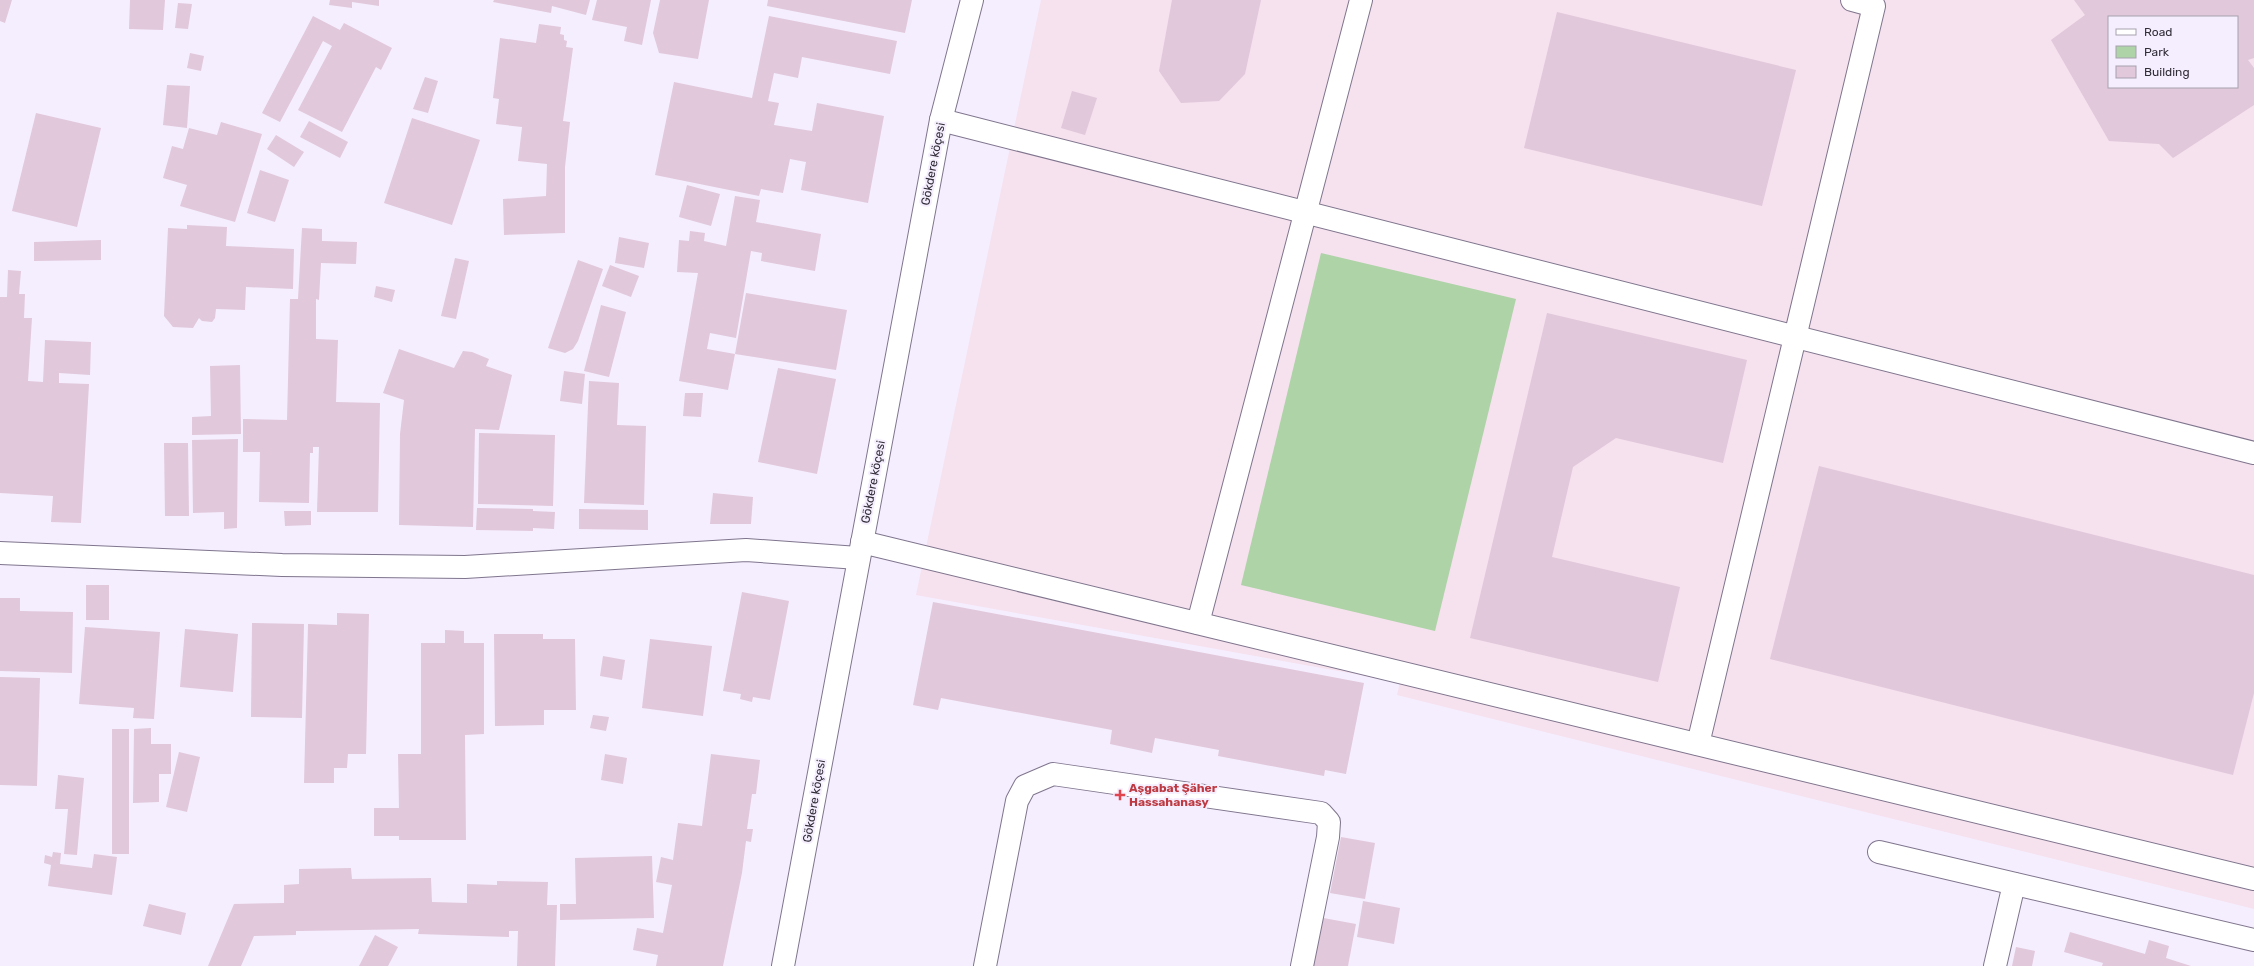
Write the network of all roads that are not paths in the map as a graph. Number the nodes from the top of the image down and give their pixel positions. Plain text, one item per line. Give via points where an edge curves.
1 (972, 0) edge
2 (1361, 0) edge
3 (1852, 0) edge
4 (941, 120) junction
5 (1306, 212) junction
6 (1796, 336) junction
7 (2254, 453) edge
8 (860, 550) junction
9 (0, 554) edge
10 (1198, 623) junction
11 (1698, 744) junction
12 (1879, 852) dead end
13 (2254, 879) edge
14 (2014, 884) junction
15 (2254, 940) edge
16 (783, 966) edge
17 (987, 966) edge
18 (1302, 966) edge
19 (1995, 966) edge

1 - 4 street, Gökdere köçesi
2 - 5 street
3 - 6 street via 1874,6
4 - 5 street
4 - 8 street, Gökdere köçesi
5 - 6 street
5 - 10 street
6 - 7 street
6 - 11 street
8 - 9 street via 746,550 465,567 282,565
8 - 10 street
8 - 16 street, Gökdere köçesi
10 - 11 street
11 - 13 street
12 - 14 street
14 - 15 street
14 - 19 street
17 - 18 street via 1017,801 1025,786 1052,774 1321,813 1329,822 1328,837

